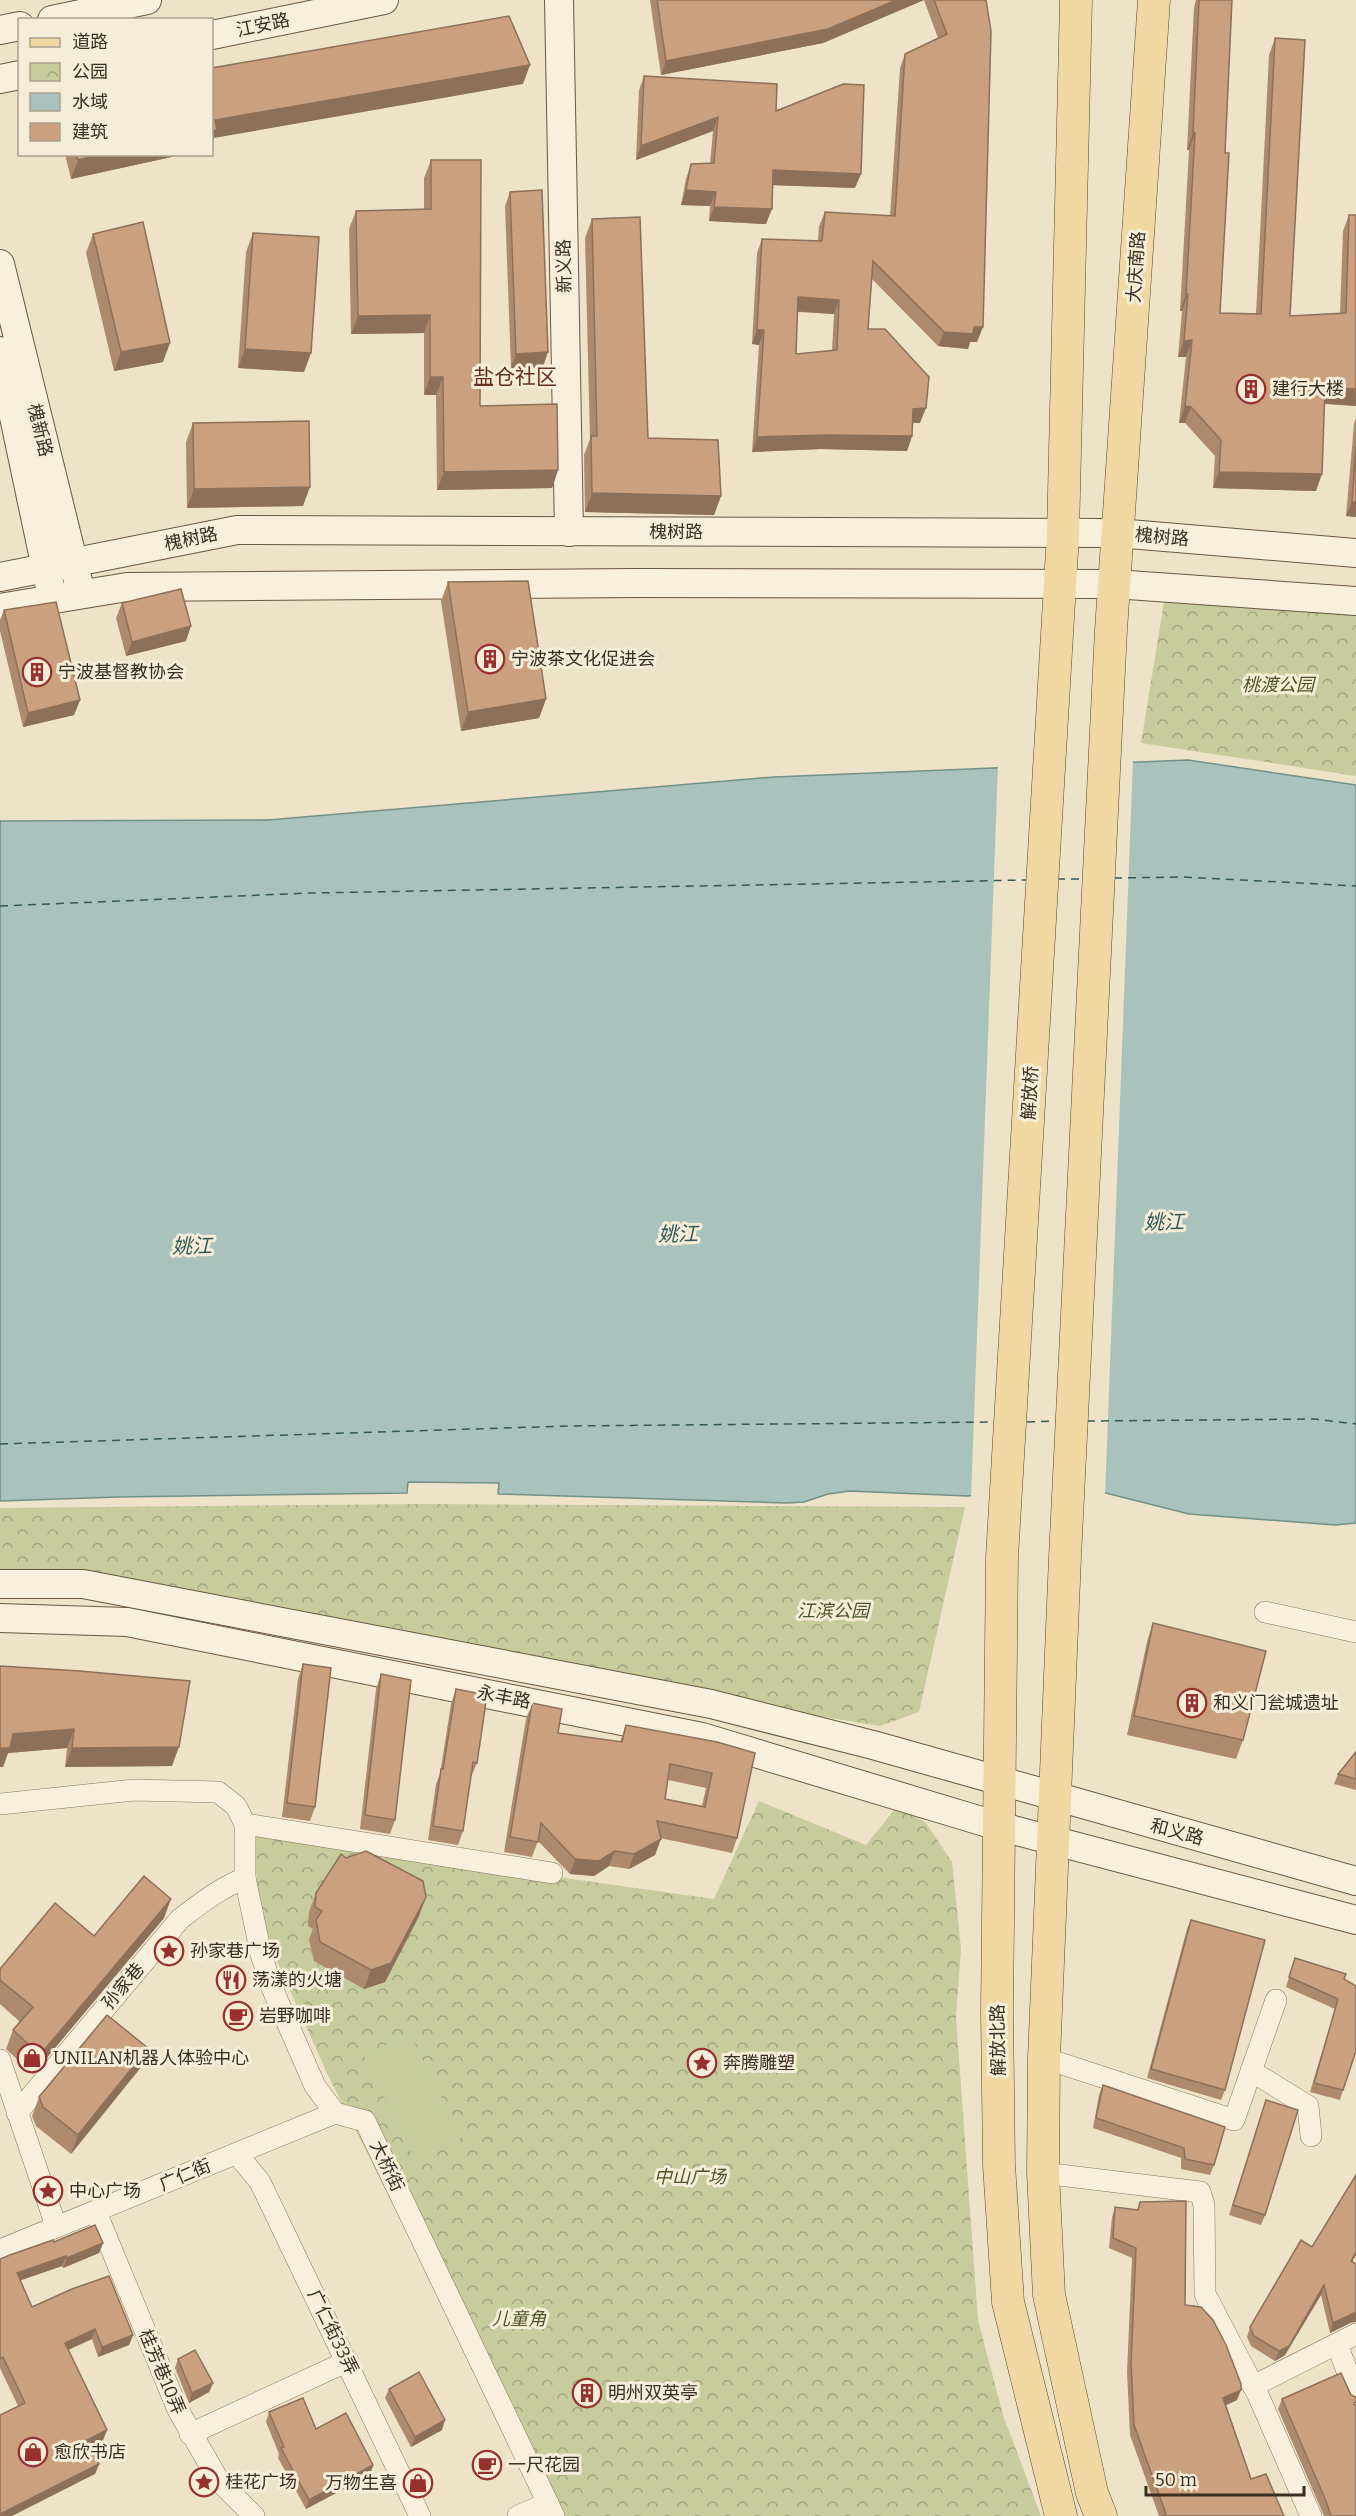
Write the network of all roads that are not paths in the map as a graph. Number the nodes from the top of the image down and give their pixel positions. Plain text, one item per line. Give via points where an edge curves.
1 (147, 0) edge
2 (384, 0) edge
3 (559, 0) edge
4 (1076, 0) edge
5 (1154, 0) edge
6 (61, 18) edge
7 (18, 26) edge
8 (0, 30) edge
9 (213, 35) edge
10 (18, 75) edge
11 (0, 79) edge
12 (0, 264) edge
13 (0, 351) edge
14 (569, 531) junction
15 (1117, 533) junction
16 (1063, 534) junction
17 (1356, 553) edge
18 (59, 567) junction
19 (0, 577) edge
20 (1114, 584) junction
21 (1060, 585) junction
22 (83, 594) junction
23 (53, 599) junction
24 (1356, 601) edge
25 (0, 608) edge
26 (1002, 1557) joint
27 (0, 1584) edge
28 (1265, 1612) dead end
29 (0, 1618) edge
30 (1356, 1632) edge
31 (999, 1781) junction
32 (1054, 1797) junction
33 (0, 1804) edge
34 (245, 1824) junction
35 (998, 1826) junction
36 (1053, 1840) junction
37 (552, 1873) dead end
38 (245, 1878) junction
39 (1356, 1881) edge
40 (1356, 1920) edge
41 (1276, 2000) dead end
42 (1044, 2058) junction
43 (0, 2060) edge
44 (1251, 2071) junction
45 (17, 2113) junction
46 (335, 2113) junction
47 (1311, 2136) dead end
48 (237, 2154) junction
49 (1043, 2173) junction
50 (96, 2212) junction
51 (56, 2226) junction
52 (0, 2250) edge
53 (1347, 2339) edge
54 (348, 2361) junction
55 (1253, 2386) junction
56 (1356, 2395) edge
57 (190, 2434) junction
58 (551, 2509) edge
59 (254, 2516) edge
60 (420, 2516) edge
61 (518, 2516) edge
62 (1061, 2516) edge
63 (1101, 2516) edge
64 (1311, 2516) edge

1 - 6 main road
2 - 9 main road, 江安路
3 - 14 main road, 新义路
4 - 16 main road
5 - 15 main road, 大庆南路
7 - 8 main road
10 - 11 main road
12 - 18 main road, 槐新路
13 - 18 main road, 槐新路
14 - 16 main road, 槐树路
14 - 18 main road, 槐树路 via 237,530
15 - 16 main road, 槐树路
15 - 17 main road, 槐树路
15 - 20 main road, 大庆南路
16 - 21 main road, 解放桥
18 - 19 main road, 槐树路
18 - 22 main road, 槐新路
18 - 23 main road, 槐新路
20 - 21 main road
20 - 24 main road
20 - 32 main road, 大庆南路
21 - 22 main road via 127,587
21 - 26 main road, 解放桥
22 - 23 main road
23 - 25 main road
26 - 31 main road, 解放北路
27 - 31 main road, 永丰路 via 83,1584 711,1704
28 - 30 street
29 - 35 main road, 永丰路 via 127,1622 702,1737
31 - 32 main road, 和义路
31 - 35 main road, 解放北路
32 - 36 main road
32 - 39 main road, 和义路
33 - 34 street via 134,1790 218,1792 236,1806
34 - 37 street
34 - 38 street
35 - 36 main road
35 - 62 main road, 解放北路 via 999,2165 1008,2302
36 - 40 main road
36 - 42 main road
38 - 45 street, 孙家巷 via 226,1885 180,1919
38 - 46 street via 272,1988 315,2086
41 - 44 street
42 - 44 street via 1234,2120
42 - 49 main road
43 - 45 street
44 - 47 street via 1308,2106
45 - 51 street
46 - 48 street, 广仁街
46 - 58 street, 大桥街 via 365,2121
48 - 50 street, 广仁街
48 - 54 street, 广仁街33弄 via 260,2182
49 - 55 street via 1200,2192 1204,2205 1205,2294
49 - 63 main road via 1048,2295 1092,2493
50 - 51 street, 广仁街
50 - 57 street, 桂芳巷10弄
51 - 52 street, 广仁街
53 - 55 street
53 - 56 street
54 - 57 street
54 - 60 street, 广仁街33弄
55 - 64 street
57 - 59 street, 桂芳巷10弄 via 219,2481
58 - 61 street

